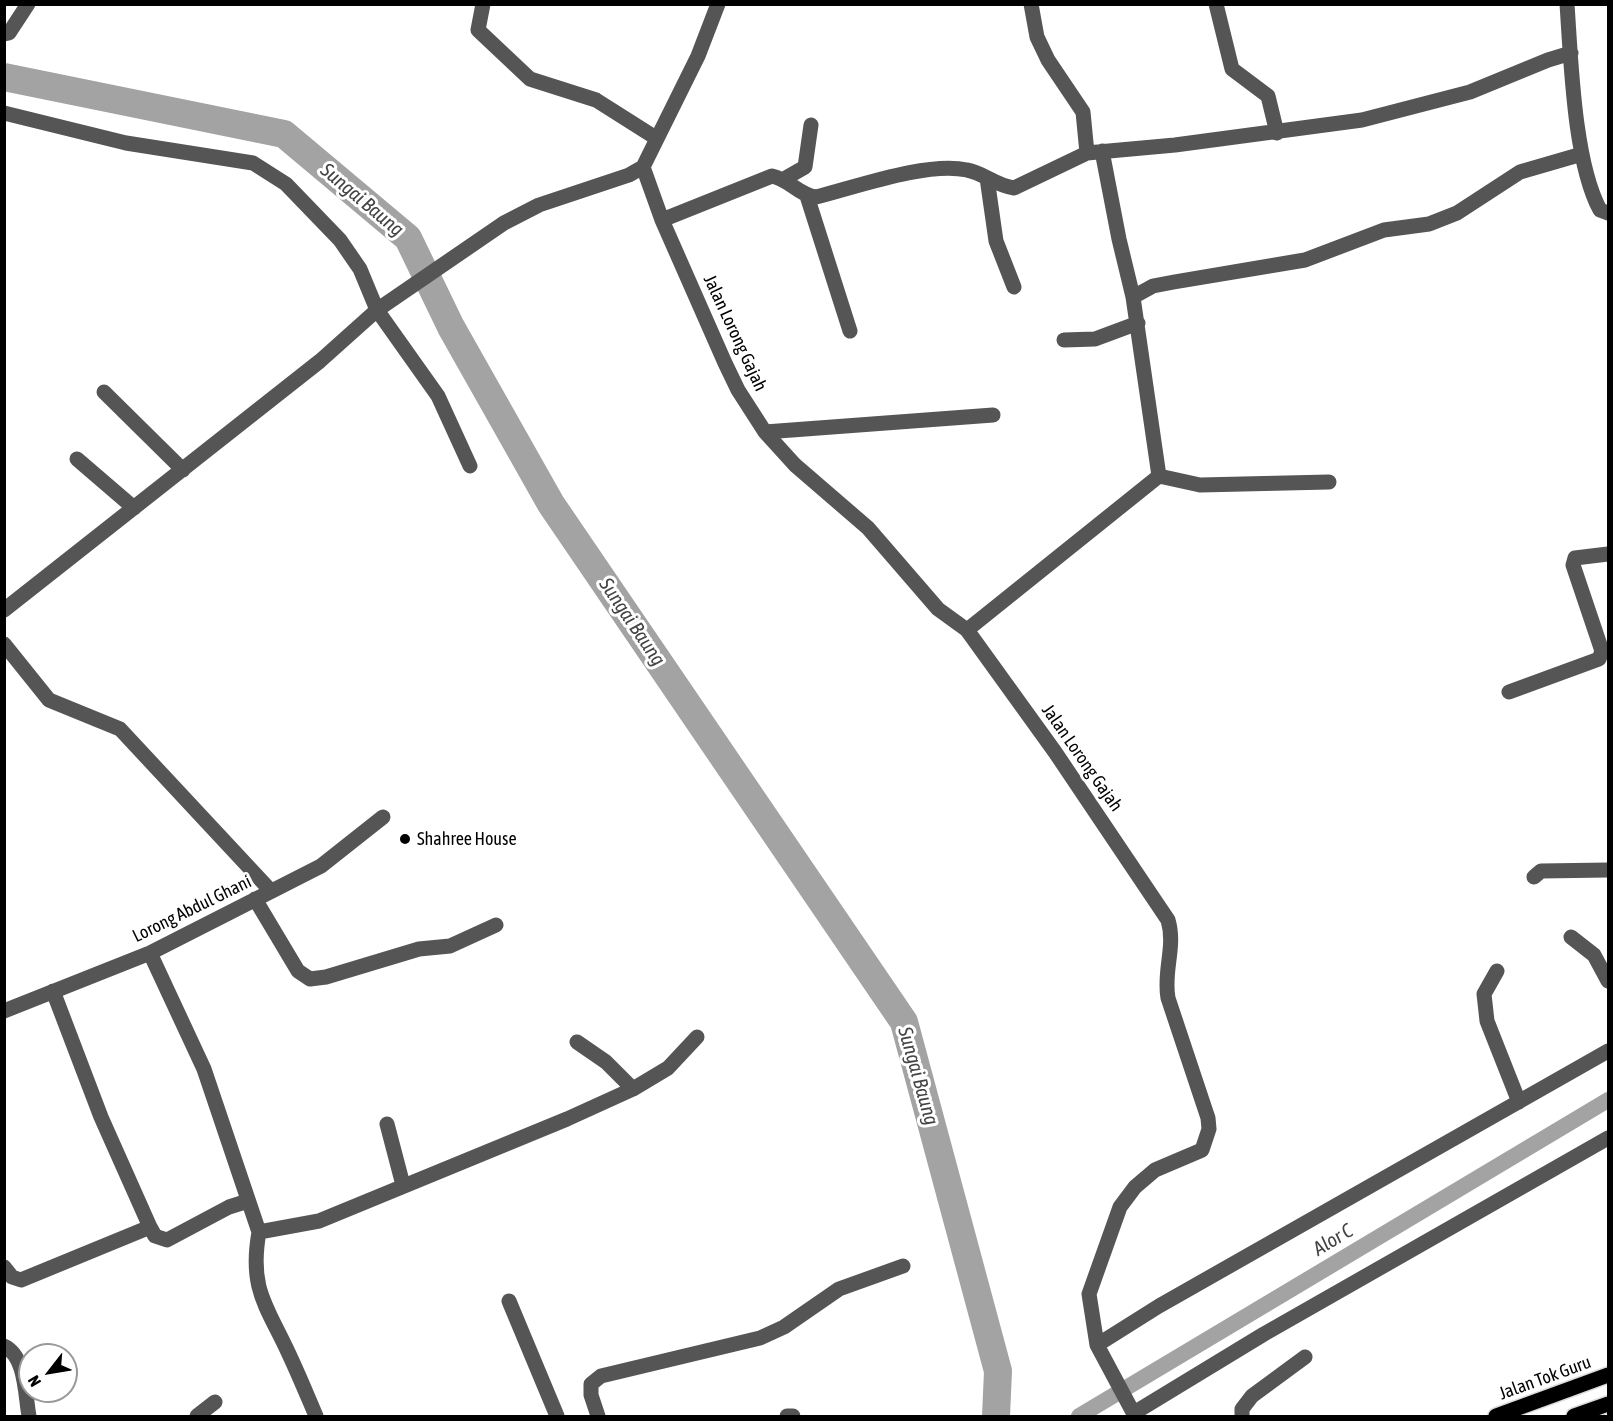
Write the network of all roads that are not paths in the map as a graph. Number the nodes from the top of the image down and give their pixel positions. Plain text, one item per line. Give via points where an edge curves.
1 (28, 4) edge
2 (483, 4) edge
3 (718, 4) edge
4 (1031, 4) edge
5 (1216, 4) edge
6 (1567, 4) edge
7 (4, 34) edge
8 (1570, 53) junction
9 (4, 113) edge
10 (811, 125) dead end
11 (1277, 133) junction
12 (656, 138) junction
13 (1095, 152) junction
14 (1582, 154) junction
15 (643, 167) junction
16 (987, 178) junction
17 (784, 179) junction
18 (807, 195) junction
19 (1604, 211) edge
20 (662, 220) junction
21 (1014, 287) dead end
22 (1133, 297) junction
23 (378, 310) junction
24 (1138, 323) junction
25 (850, 331) dead end
26 (1064, 339) dead end
27 (104, 392) dead end
28 (993, 415) dead end
29 (765, 432) junction
30 (77, 459) dead end
31 (470, 466) dead end
32 (183, 470) junction
33 (1159, 477) junction
34 (1329, 482) dead end
35 (134, 508) junction
36 (1608, 554) edge
37 (4, 610) edge
38 (967, 630) junction
39 (4, 644) edge
40 (1509, 693) dead end
41 (383, 817) dead end
42 (1608, 870) edge
43 (1534, 877) dead end
44 (271, 891) junction
45 (255, 899) junction
46 (496, 925) dead end
47 (1571, 937) dead end
48 (150, 954) junction
49 (1497, 970) dead end
50 (1608, 981) edge
51 (53, 991) junction
52 (4, 1011) edge
53 (697, 1037) dead end
54 (577, 1042) dead end
55 (1608, 1051) edge
56 (633, 1089) junction
57 (1519, 1102) junction
58 (387, 1124) dead end
59 (1608, 1138) edge
60 (403, 1185) junction
61 (248, 1201) junction
62 (150, 1227) junction
63 (259, 1232) junction
64 (903, 1266) dead end
65 (4, 1267) edge
66 (509, 1301) dead end
67 (4, 1346) edge
68 (1097, 1346) junction
69 (1305, 1357) dead end
70 (1608, 1375) edge
71 (215, 1402) dead end
72 (1608, 1406) edge
73 (1133, 1412) edge
74 (29, 1416) edge
75 (196, 1416) edge
76 (316, 1416) edge
77 (557, 1416) edge
78 (598, 1416) edge
79 (787, 1416) edge
80 (793, 1416) edge
81 (1242, 1416) edge
82 (1496, 1416) edge
83 (1574, 1416) edge

1 - 7 street via 9,33
2 - 12 street via 478,30 527,77 596,100
3 - 12 street via 698,56
4 - 13 street via 1037,37 1083,112
5 - 11 street via 1232,69 1268,96
6 - 8 street
8 - 11 street via 1429,105
8 - 14 street
9 - 23 street via 126,143 254,164 286,184 340,240 360,269
10 - 17 street via 805,167
11 - 13 street
12 - 15 street
13 - 16 street via 1014,188 1001,187
13 - 22 street
14 - 19 street via 1590,191
14 - 22 street via 1520,172 1457,213 1429,224 1383,230 1305,260 1154,286
15 - 20 street, Jalan Lorong Gajah
15 - 23 street via 539,205 504,223
16 - 18 street via 967,170 933,168 816,197
16 - 21 street via 996,241
17 - 18 street
17 - 20 street via 772,176 757,180
18 - 25 street
20 - 29 street, Jalan Lorong Gajah via 734,381
22 - 24 street
23 - 31 street via 438,396
23 - 32 street
24 - 26 street via 1095,339
24 - 33 street
27 - 32 street
28 - 29 street
29 - 38 street, Jalan Lorong Gajah via 795,465 868,528 938,609
30 - 35 street
32 - 35 street
33 - 34 street via 1200,485
33 - 38 street
35 - 37 street
36 - 40 street via 1575,558 1573,564 1602,651 1599,659
38 - 68 street, Jalan Lorong Gajah via 1163,909 1172,940 1168,998 1208,1118 1209,1129 1202,1150 1155,1170 1120,1207 1089,1294
39 - 44 street via 49,700 120,729
41 - 44 street, Lorong Abdul Ghani via 321,866
42 - 43 street via 1541,871
44 - 45 street, Lorong Abdul Ghani
45 - 46 street via 298,971 310,979 419,949 450,946
45 - 48 street, Lorong Abdul Ghani
47 - 50 street via 1594,955
48 - 51 street, Lorong Abdul Ghani
48 - 61 street via 204,1069
49 - 57 street via 1484,994 1487,1021
51 - 52 street, Lorong Abdul Ghani
51 - 62 street via 101,1117
53 - 56 street via 670,1066
54 - 56 street via 606,1062
55 - 57 street
56 - 60 street
57 - 68 street via 1159,1306
58 - 60 street
59 - 73 street
60 - 63 street via 319,1221
61 - 62 street via 167,1240 155,1236
61 - 63 street
62 - 65 street via 21,1280 12,1277
63 - 76 street via 255,1266 264,1307 288,1350
64 - 78 street via 839,1289 784,1328 760,1338 601,1376 591,1384
66 - 77 street
67 - 74 street via 19,1360
68 - 73 street, Jalan Lorong Gajah
69 - 81 street via 1252,1396 1242,1409
70 - 82 main road, Jalan Tok Guru
71 - 75 street
72 - 83 main road
79 - 80 street

